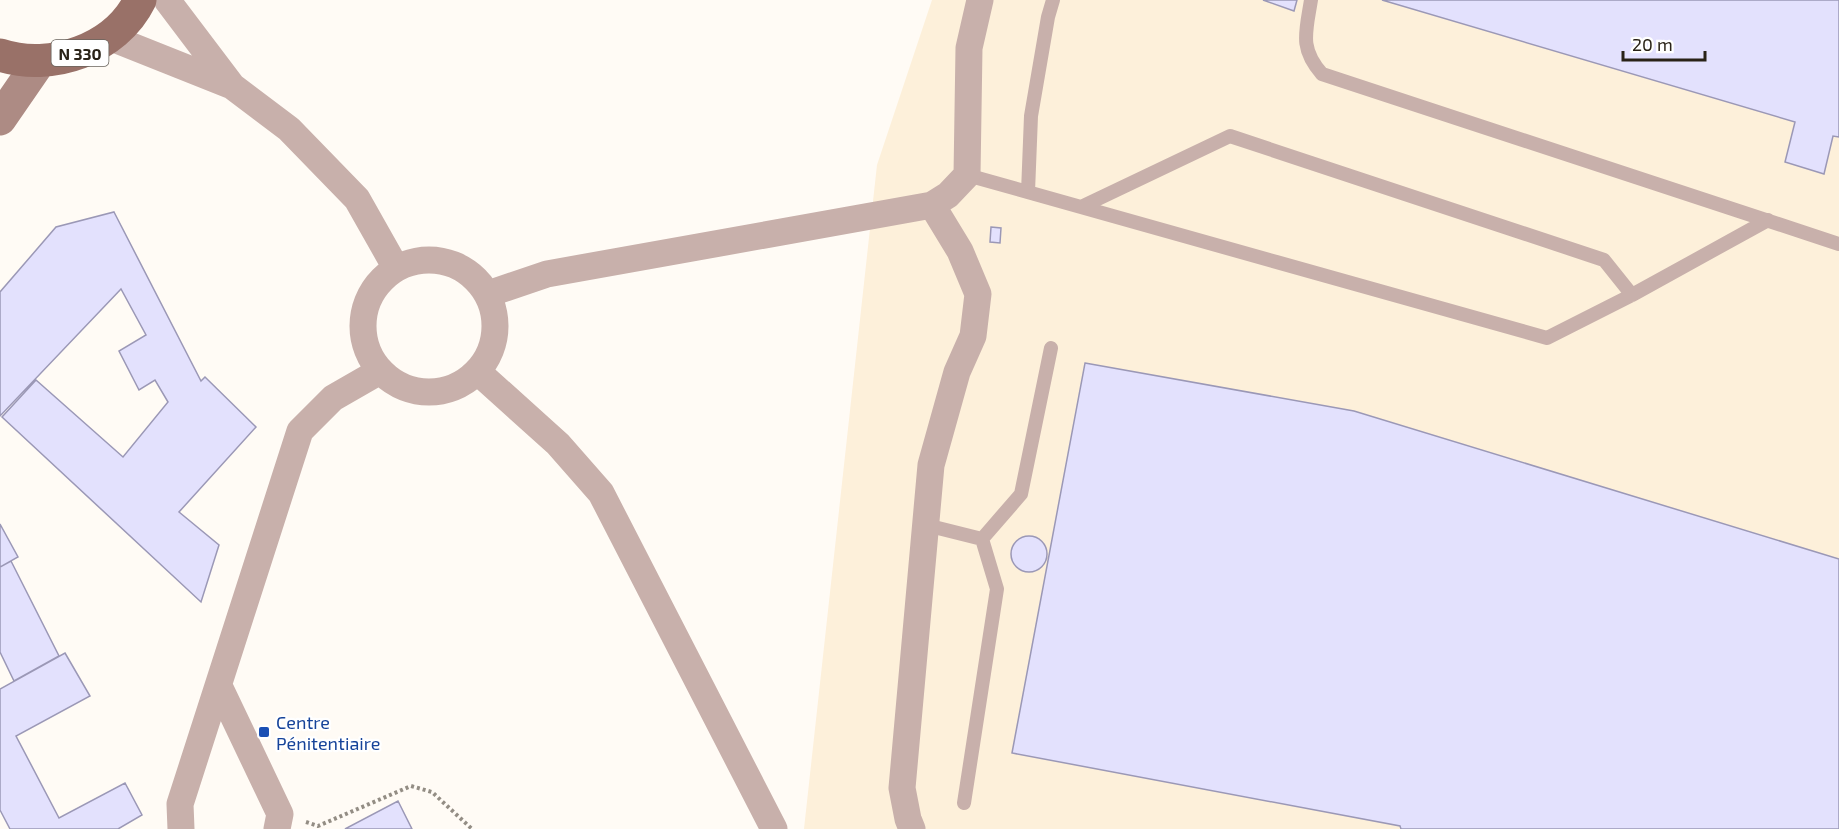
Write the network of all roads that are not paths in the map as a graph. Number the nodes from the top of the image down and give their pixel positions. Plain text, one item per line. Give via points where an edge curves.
1 (140, 0) edge
2 (167, 0) edge
3 (980, 0) edge
4 (1053, 0) edge
5 (1311, 0) edge
6 (109, 37) junction
7 (0, 55) edge
8 (40, 62) junction
9 (232, 86) junction
10 (0, 119) edge
11 (967, 175) junction
12 (1028, 192) junction
13 (932, 205) junction
14 (1081, 207) junction
15 (1768, 220) junction
16 (1839, 244) edge
17 (396, 268) junction
18 (488, 294) junction
19 (1632, 295) junction
20 (1051, 348) dead end
21 (380, 371) junction
22 (478, 372) junction
23 (926, 525) junction
24 (982, 539) junction
25 (219, 686) junction
26 (964, 803) dead end
27 (278, 821) edge
28 (181, 829) edge
29 (774, 829) edge
30 (912, 829) edge

1 - 6 main road, N 330
2 - 9 street
3 - 11 street via 969,48
4 - 12 lane via 1031,116
5 - 15 lane via 1305,42 1311,61 1322,74
6 - 8 main road, N 330 via 77,54
6 - 9 street
7 - 8 main road, N 330
8 - 10 street
9 - 17 street via 289,129 357,199
11 - 12 lane
11 - 13 street
12 - 14 lane
13 - 18 street via 547,274
13 - 23 street via 960,251 978,294 973,336 957,372 931,465
14 - 19 lane via 1547,338
14 - 19 lane via 1230,136 1604,260
15 - 16 lane
15 - 19 lane
17 - 18 street via 416,261 437,260 457,266 475,278
17 - 21 street via 369,297 363,316 363,335
18 - 22 street via 495,314 496,335 490,355
20 - 24 lane via 1021,494
21 - 22 street via 417,392 440,393 461,386
21 - 25 street via 333,398 300,431
22 - 29 street via 558,444 601,493
23 - 24 lane
23 - 30 street via 902,788
24 - 26 lane via 997,589
25 - 27 street
25 - 28 street via 180,804

